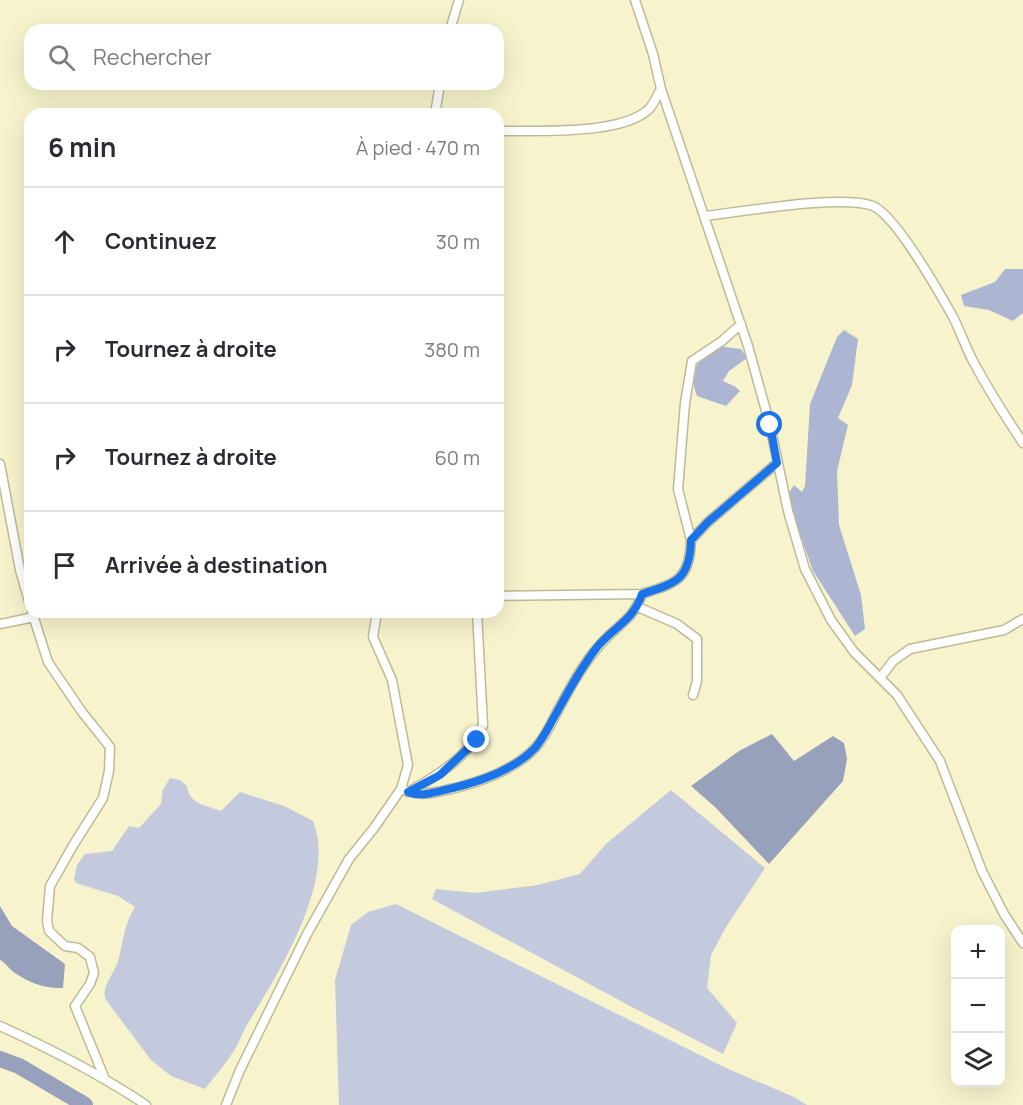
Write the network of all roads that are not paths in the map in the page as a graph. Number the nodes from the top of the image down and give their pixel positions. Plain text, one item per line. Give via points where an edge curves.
1 (459, 0) edge
2 (635, 0) edge
3 (452, 24) edge
4 (661, 89) junction
5 (439, 90) edge
6 (436, 108) edge
7 (504, 131) edge
8 (705, 216) junction
9 (741, 324) junction
10 (1023, 443) edge
11 (777, 463) junction
12 (0, 464) edge
13 (691, 540) junction
14 (24, 584) edge
15 (642, 594) junction
16 (504, 596) edge
17 (638, 607) junction
18 (24, 617) edge
19 (34, 618) edge
20 (376, 618) edge
21 (477, 618) edge
22 (1023, 619) edge
23 (0, 624) edge
24 (881, 677) junction
25 (693, 695) dead end
26 (404, 790) junction
27 (1023, 943) edge
28 (0, 1026) edge
29 (104, 1077) junction
30 (146, 1105) edge
31 (226, 1105) edge

1 - 3 street
2 - 4 street
4 - 7 street via 648,110 601,128
4 - 8 street
5 - 6 street
8 - 9 street
8 - 10 street via 849,202 873,206 893,222 924,269 996,402
9 - 11 street
9 - 13 street via 692,361 678,489
11 - 13 street
11 - 24 street via 805,569 831,620 854,652
12 - 14 street
13 - 15 street via 685,573 670,585
15 - 16 street
15 - 17 street
17 - 25 street via 677,624 697,639
17 - 26 street via 599,645 535,747 509,768 473,783 434,792 414,795
18 - 23 street
19 - 29 street via 48,662 110,747 103,798 50,886 46,921 49,931 65,946 78,948 90,957 94,974 75,1006
20 - 26 street via 373,637 392,680 408,765
21 - 26 street via 483,725 477,740 440,775
22 - 24 street via 1004,630 910,649 893,661
24 - 27 street via 940,761 982,872
26 - 31 street via 349,860 307,934
28 - 29 street
29 - 30 street

